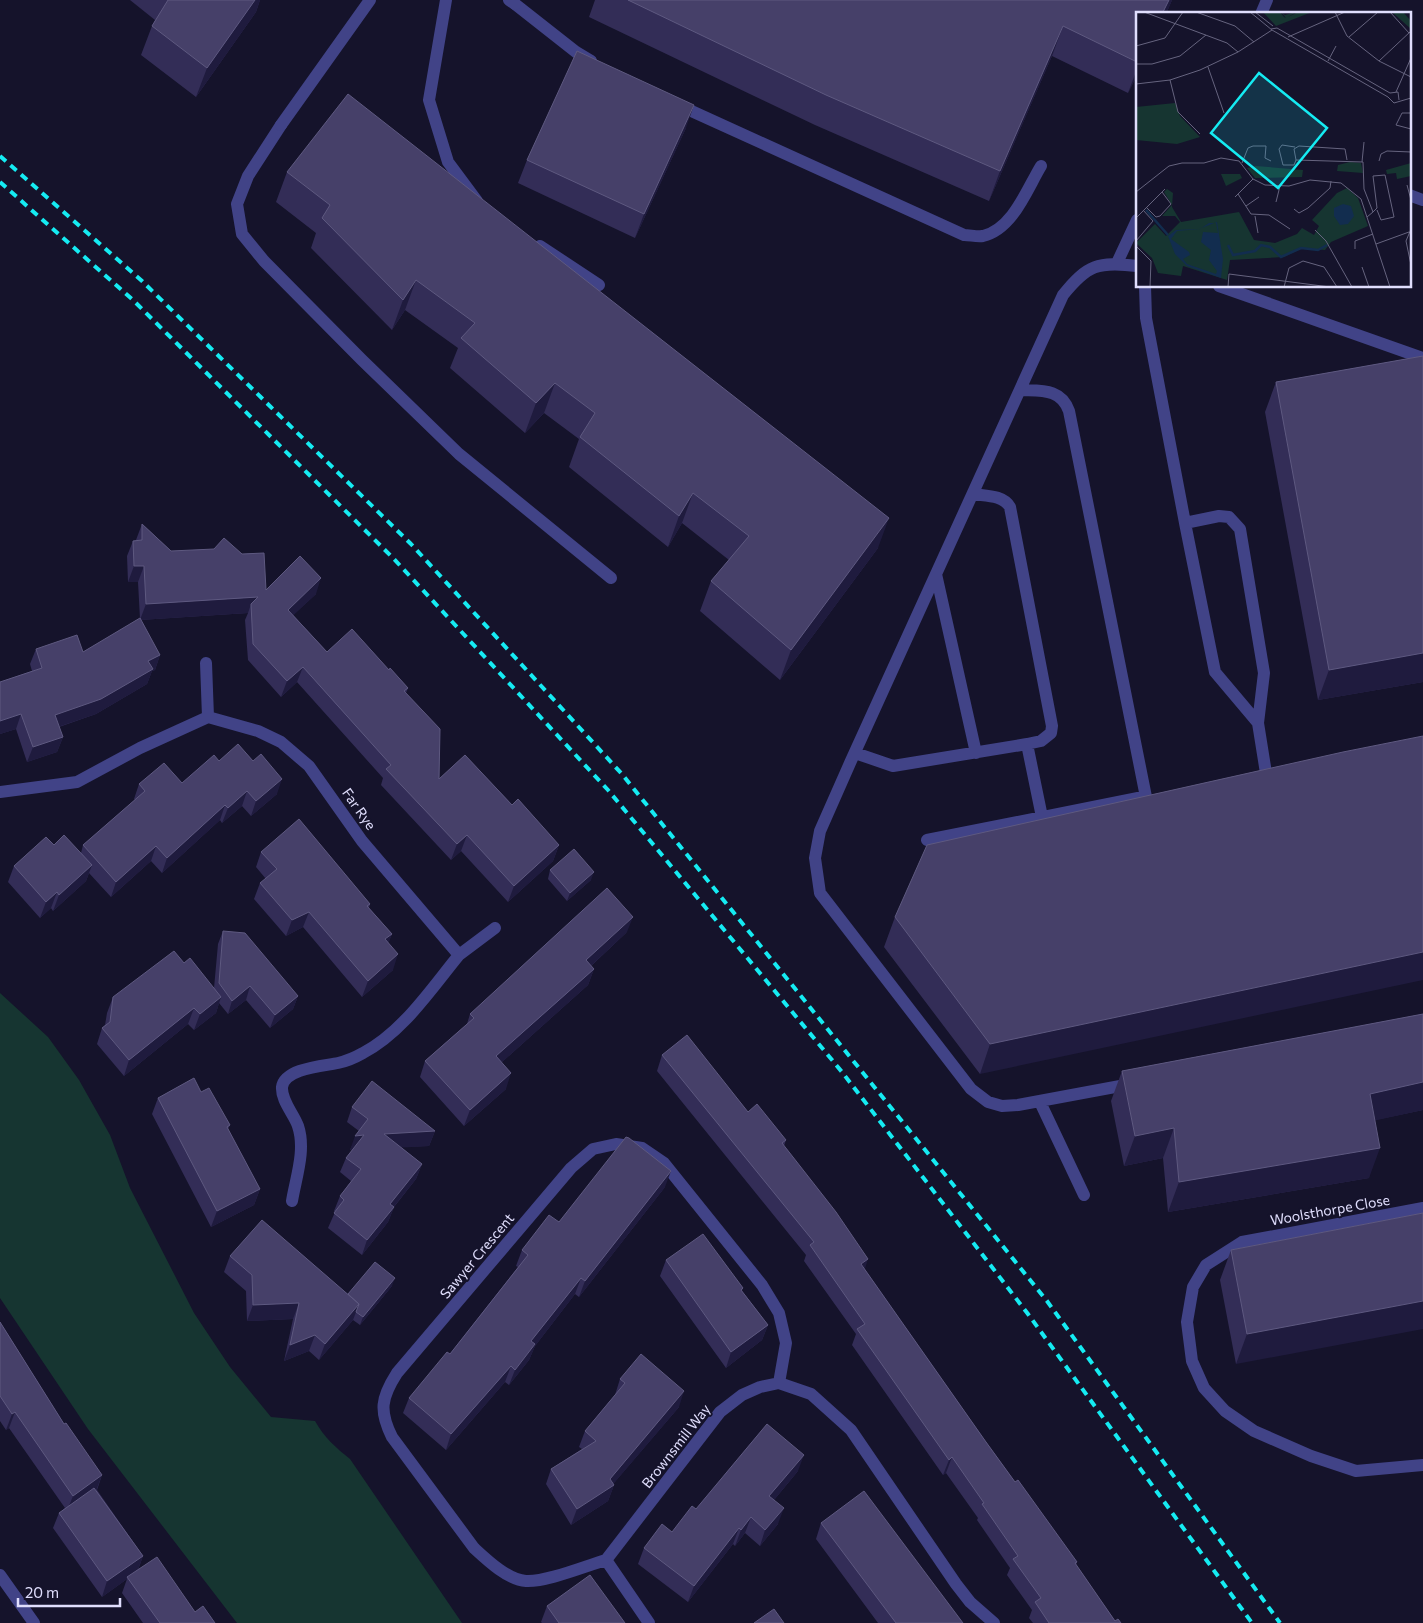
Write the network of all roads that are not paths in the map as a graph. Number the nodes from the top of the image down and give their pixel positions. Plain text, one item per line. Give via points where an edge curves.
1 (370, 0) edge
2 (446, 0) edge
3 (1267, 0) edge
4 (512, 2) edge
5 (1262, 12) edge
6 (599, 65) edge
7 (665, 99) edge
8 (1041, 166) dead end
9 (1410, 195) edge
10 (1423, 200) edge
11 (483, 208) edge
12 (1136, 222) edge
13 (533, 241) edge
14 (1117, 263) junction
15 (1136, 266) edge
16 (599, 285) dead end
17 (1145, 288) edge
18 (1225, 288) edge
19 (1423, 358) edge
20 (1020, 390) junction
21 (973, 494) junction
22 (1185, 523) junction
23 (936, 574) junction
24 (611, 578) dead end
25 (206, 663) dead end
26 (208, 717) junction
27 (1258, 723) junction
28 (1027, 744) junction
29 (855, 753) junction
30 (976, 753) junction
31 (1266, 773) edge
32 (0, 792) edge
33 (1042, 817) junction
34 (927, 840) dead end
35 (495, 928) dead end
36 (459, 955) junction
37 (1145, 1081) edge
38 (1040, 1102) junction
39 (1084, 1195) dead end
40 (292, 1201) dead end
41 (1423, 1208) edge
42 (779, 1383) junction
43 (1423, 1465) edge
44 (606, 1560) junction
45 (0, 1574) edge
46 (34, 1623) edge
47 (649, 1623) edge
48 (994, 1623) edge

1 - 24 street via 248,176 237,204 242,234 264,261 362,360 460,454
2 - 11 street via 429,100 448,162
3 - 5 street
4 - 6 street via 576,52
7 - 8 street via 964,235 982,236 997,230 1014,212
9 - 10 street
12 - 14 street
13 - 16 street
14 - 15 street
14 - 20 street via 1088,268 1063,295
17 - 22 street via 1146,318
18 - 19 street
20 - 21 street
20 - 33 street via 1052,392 1063,398 1070,411 1151,796
21 - 23 street
21 - 28 street via 1006,501 1012,515 1052,726 1046,739
22 - 27 street via 1215,672
22 - 27 street via 1229,517 1240,529 1264,673
23 - 29 street
23 - 30 street
25 - 26 street
26 - 32 street via 77,782
26 - 36 street, Far Rye via 258,731 281,742 309,766 362,841
27 - 31 street
28 - 30 street
28 - 33 street
29 - 30 street via 893,766
29 - 38 street via 820,831 815,858 820,893 971,1089 988,1102 1002,1106
33 - 34 street
35 - 36 street
36 - 40 street via 384,1040 363,1053 294,1073 285,1080 282,1088 284,1099 298,1124 302,1142
37 - 38 street
38 - 39 street
41 - 43 street, Woolsthorpe Close via 1242,1242 1206,1265 1193,1287 1188,1322 1192,1361 1204,1388 1254,1431 1356,1471
42 - 44 street, Brownsmill Way via 742,1395 720,1412
42 - 44 street, Sawyer Crescent via 786,1343 779,1313 762,1286 664,1163 642,1148 616,1144 593,1149 571,1168 397,1373 387,1388 382,1405 384,1421 392,1438 487,1561 525,1582
42 - 48 street via 811,1394 851,1430 956,1584 970,1602
44 - 47 street
45 - 46 street

